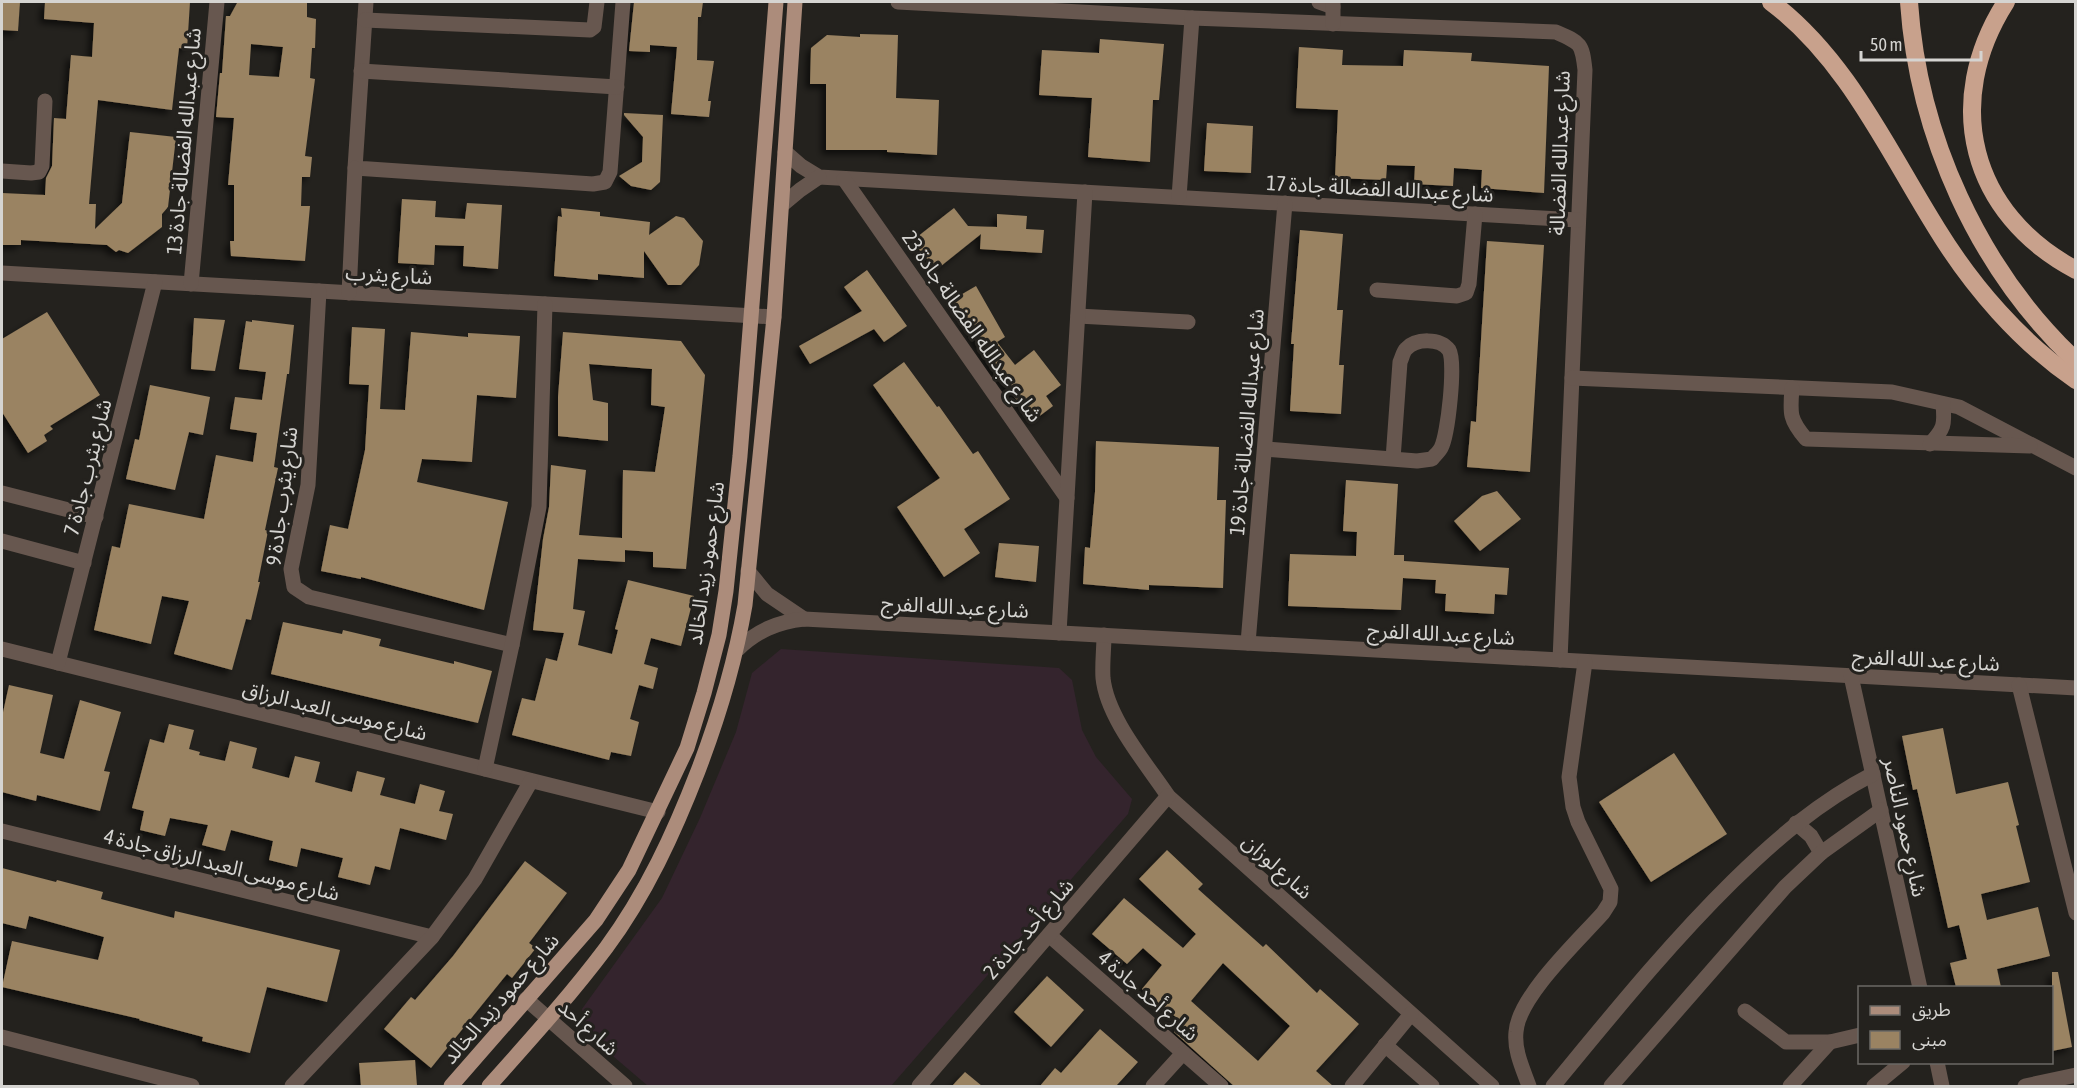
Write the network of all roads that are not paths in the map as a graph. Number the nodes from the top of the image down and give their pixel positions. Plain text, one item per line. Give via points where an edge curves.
1 (217, 2) edge
2 (366, 2) edge
3 (597, 2) edge
4 (623, 2) edge
5 (776, 2) edge
6 (795, 2) edge
7 (898, 2) edge
8 (1772, 2) edge
9 (1909, 2) edge
10 (2006, 2) edge
11 (946, 3) edge
12 (1328, 3) edge
13 (1058, 5) edge
14 (1192, 18) junction
15 (365, 20) junction
16 (1333, 24) junction
17 (361, 71) junction
18 (617, 87) junction
19 (45, 101) dead end
20 (785, 152) junction
21 (355, 168) junction
22 (2, 171) edge
23 (819, 177) junction
24 (844, 179) junction
25 (1085, 192) junction
26 (1179, 197) junction
27 (1285, 203) junction
28 (782, 205) junction
29 (1475, 214) junction
30 (1578, 220) junction
31 (2076, 270) edge
32 (2, 273) edge
33 (155, 282) junction
34 (191, 284) junction
35 (1377, 290) dead end
36 (319, 291) junction
37 (349, 293) junction
38 (545, 304) junction
39 (750, 316) junction
40 (1078, 316) junction
41 (774, 317) junction
42 (1188, 322) dead end
43 (2076, 361) edge
44 (1572, 378) junction
45 (2076, 380) edge
46 (1792, 388) junction
47 (1943, 404) junction
48 (1930, 444) junction
49 (2033, 446) junction
50 (1264, 449) junction
51 (1393, 459) junction
52 (2076, 468) edge
53 (2, 493) edge
54 (1067, 498) junction
55 (96, 517) junction
56 (2, 541) edge
57 (84, 563) junction
58 (748, 571) junction
59 (804, 619) junction
60 (1059, 633) junction
61 (1104, 635) junction
62 (1248, 643) junction
63 (512, 645) junction
64 (2, 649) edge
65 (738, 649) junction
66 (1560, 660) junction
67 (1585, 662) junction
68 (58, 663) junction
69 (1851, 676) junction
70 (2019, 685) junction
71 (2076, 688) edge
72 (485, 769) junction
73 (1873, 774) junction
74 (531, 781) junction
75 (1168, 796) junction
76 (1881, 810) junction
77 (658, 812) junction
78 (1796, 823) junction
79 (2, 831) edge
80 (1821, 853) junction
81 (2076, 914) edge
82 (1049, 935) junction
83 (432, 937) junction
84 (1920, 986) edge
85 (526, 999) junction
86 (1745, 1011) dead end
87 (1411, 1014) junction
88 (548, 1018) junction
89 (1858, 1035) edge
90 (2, 1037) edge
91 (1830, 1042) junction
92 (1385, 1046) junction
93 (1183, 1053) junction
94 (1901, 1064) edge
95 (1937, 1064) edge
96 (2076, 1075) edge
97 (608, 1081) edge
98 (1557, 1084) edge
99 (192, 1086) edge
100 (292, 1086) edge
101 (451, 1086) edge
102 (489, 1086) edge
103 (625, 1086) edge
104 (919, 1086) edge
105 (1153, 1086) edge
106 (1221, 1086) edge
107 (1352, 1086) edge
108 (1432, 1086) edge
109 (1492, 1086) edge
110 (1529, 1086) edge
111 (1611, 1086) edge
112 (1790, 1086) edge
113 (1874, 1086) edge
114 (1942, 1086) edge
115 (2025, 1086) edge

1 - 34 street, شارع عبدالله الفضالة جادة 13
2 - 15 street
3 - 15 street via 594,27 590,30
4 - 18 street
5 - 39 main road, شارع حمود زيد الخالد
6 - 20 main road, شارع حمود زيد الخالد
7 - 11 street, شارع عبدالله الفضالة
8 - 45 highway via 1819,47 1857,97 1938,231 1990,302 2050,361
9 - 43 highway via 1920,81 1938,147 1960,197 1991,255 2029,309
10 - 31 highway via 1989,32 1974,78 1971,111 1976,151 1991,189 2011,219 2039,248
11 - 13 street, شارع عبدالله الفضالة
12 - 16 street
13 - 14 street, شارع عبدالله الفضالة
14 - 16 street, شارع عبدالله الفضالة
14 - 26 street
15 - 17 street
16 - 30 street, شارع عبدالله الفضالة via 1556,32 1574,40 1582,49 1585,70
17 - 18 street
17 - 21 street
18 - 21 street via 610,172 605,182 599,184
19 - 22 street via 39,172
20 - 23 street, شارع عبدالله الفضالة جادة 17
20 - 28 main road, شارع حمود زيد الخالد
21 - 37 street
23 - 24 street, شارع عبدالله الفضالة جادة 17
23 - 28 street
24 - 25 street, شارع عبدالله الفضالة جادة 17
24 - 54 street, شارع عبدالله الفضالة جادة 23
25 - 26 street, شارع عبدالله الفضالة جادة 17
25 - 40 street, شارع عبدالله الفضالة جادة 23
26 - 27 street, شارع عبدالله الفضالة جادة 17
27 - 29 street, شارع عبدالله الفضالة جادة 17
27 - 50 street, شارع عبدالله الفضالة جادة 19
28 - 41 main road, شارع حمود زيد الخالد
29 - 30 street, شارع عبدالله الفضالة جادة 17
29 - 35 street via 1466,293 1457,296
30 - 44 street, شارع عبدالله الفضالة
32 - 33 street, شارع يثرب
33 - 34 street, شارع يثرب
33 - 55 street, شارع يثرب جادة 7
34 - 36 street, شارع يثرب
36 - 37 street, شارع يثرب
36 - 63 street, شارع يثرب جادة 9 via 308,485 291,569 294,586 309,597
37 - 38 street, شارع يثرب
38 - 39 street, شارع يثرب
38 - 63 street via 538,507
39 - 41 street, شارع يثرب
39 - 77 main road, شارع حمود زيد الخالد via 740,456 719,636 687,748
40 - 42 street
40 - 54 street, شارع عبدالله الفضالة جادة 23
41 - 58 main road, شارع حمود زيد الخالد
44 - 46 street
44 - 66 street, شارع عبدالله الفضالة
46 - 47 street via 1892,392
46 - 48 street via 1794,425 1806,439
47 - 48 street via 1942,431
47 - 49 street via 1959,407
48 - 49 street
49 - 52 street
50 - 51 street
50 - 62 street, شارع عبدالله الفضالة جادة 19
51 - 51 street via 1431,459 1441,448 1448,423 1452,361 1448,350 1438,343 1425,340 1414,344 1400,362
53 - 55 street
54 - 60 street, شارع عبدالله الفضالة جادة 23
55 - 57 street, شارع يثرب جادة 7
56 - 57 street
57 - 68 street, شارع يثرب جادة 7
58 - 59 street via 767,594
58 - 65 main road, شارع حمود زيد الخالد
59 - 60 street, شارع عبد الله الفرج
59 - 65 street, شارع عبد الله الفرج via 761,631
60 - 61 street, شارع عبد الله الفرج
61 - 62 street, شارع عبد الله الفرج
61 - 75 street, شارع لوزان via 1103,679 1112,709
62 - 66 street, شارع عبد الله الفرج
63 - 72 street
64 - 68 street, شارع موسى العبد الرزاق
65 - 88 main road, شارع حمود زيد الخالد via 717,719 680,816 645,887 607,947
66 - 67 street, شارع عبد الله الفرج
67 - 69 street, شارع عبد الله الفرج
67 - 110 street via 1569,761 1570,792 1578,822 1608,879 1611,895 1603,914 1534,990 1521,1010 1515,1043
68 - 72 street, شارع موسى العبد الرزاق
69 - 70 street, شارع عبد الله الفرج
69 - 73 street, شارع حمود الناصر
70 - 71 street, شارع عبد الله الفرج
70 - 81 street
72 - 74 street, شارع موسى العبد الرزاق
73 - 76 street, شارع حمود الناصر
73 - 78 street
74 - 77 street, شارع موسى العبد الرزاق
74 - 83 street via 475,879
75 - 82 street, شارع أحد جادة 2
75 - 87 street, شارع لوزان
76 - 80 street
76 - 84 street, شارع حمود الناصر
77 - 85 main road, شارع حمود زيد الخالد via 630,870 597,920
78 - 80 street via 1811,836
78 - 98 street via 1684,931
79 - 83 street, شارع موسى العبد الرزاق جادة 4
80 - 111 street via 1766,907
82 - 93 street, شارع أحد جادة 4
82 - 104 street, شارع أحد جادة 2
83 - 100 street
85 - 88 street, شارع أحد
85 - 101 main road, شارع حمود زيد الخالد
86 - 91 street via 1786,1042
87 - 92 street
87 - 109 street, شارع لوزان
88 - 97 street, شارع أحد
88 - 102 main road, شارع حمود زيد الخالد
89 - 91 street
90 - 99 street
91 - 112 street
92 - 107 street
92 - 108 street
93 - 105 street
93 - 106 street, شارع أحد جادة 4
94 - 113 street
95 - 114 street
96 - 115 street
97 - 103 street, شارع أحد

